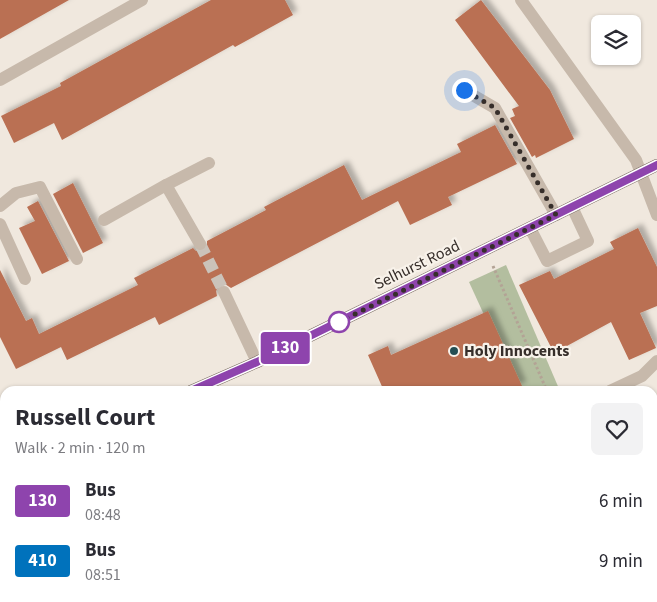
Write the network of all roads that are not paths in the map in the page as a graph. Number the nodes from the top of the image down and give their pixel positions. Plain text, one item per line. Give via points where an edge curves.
1 (142, 0) edge
2 (521, 0) edge
3 (0, 80) edge
4 (464, 90) dead end
5 (209, 163) dead end
6 (657, 165) edge
7 (641, 174) junction
8 (166, 185) junction
9 (0, 206) edge
10 (572, 207) junction
11 (556, 215) junction
12 (657, 215) edge
13 (104, 220) dead end
14 (0, 224) edge
15 (530, 228) junction
16 (200, 244) tunnel mouth
17 (77, 259) dead end
18 (25, 279) dead end
19 (224, 292) tunnel mouth
20 (657, 361) edge
21 (257, 362) junction
22 (202, 386) edge
23 (621, 386) edge

1 - 3 street
2 - 7 street via 636,160
4 - 11 street via 495,108
5 - 8 street
6 - 7 main road, Selhurst Road
7 - 10 main road, Selhurst Road
7 - 12 street
8 - 13 street
8 - 16 street
9 - 17 street via 16,193 40,186
10 - 11 main road, Selhurst Road
10 - 15 street via 588,241 547,261
11 - 15 main road, Selhurst Road
14 - 18 street
15 - 21 main road, Selhurst Road
19 - 21 street
20 - 23 street via 642,376
21 - 22 main road, Selhurst Road

